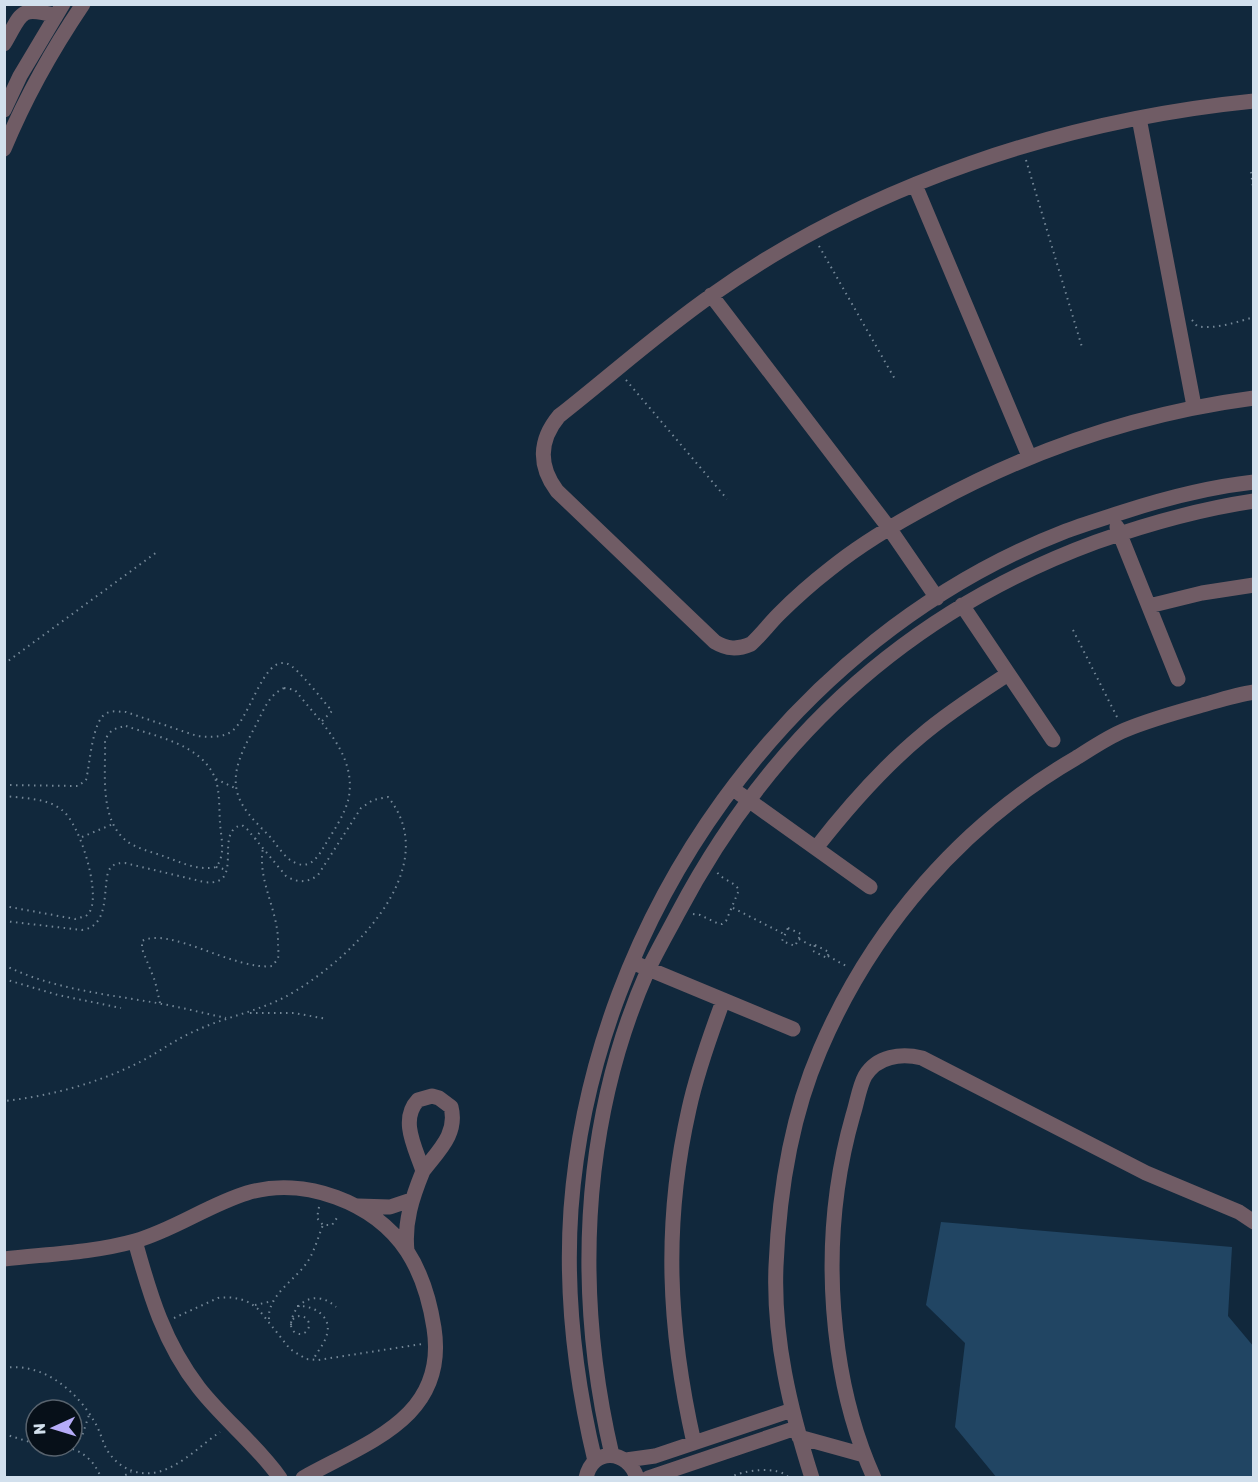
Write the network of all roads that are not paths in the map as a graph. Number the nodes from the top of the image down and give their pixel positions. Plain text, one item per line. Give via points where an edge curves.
1 (83, 4) edge
2 (59, 10) edge
3 (4, 44) edge
4 (1254, 101) edge
5 (6, 105) edge
6 (1139, 118) junction
7 (4, 150) edge
8 (915, 185) junction
9 (711, 295) junction
10 (1254, 398) edge
11 (1194, 406) junction
12 (1029, 456) junction
13 (1254, 482) edge
14 (1254, 501) edge
15 (1112, 515) junction
16 (889, 528) junction
17 (1120, 534) junction
18 (1254, 585) edge
19 (937, 598) junction
20 (962, 605) junction
21 (1149, 606) junction
22 (1008, 675) junction
23 (1178, 679) dead end
24 (1254, 692) edge
25 (1053, 741) dead end
26 (733, 789) junction
27 (748, 800) junction
28 (816, 848) junction
29 (870, 887) dead end
30 (631, 961) junction
31 (648, 969) junction
32 (723, 1001) junction
33 (793, 1029) dead end
34 (423, 1171) dead end
35 (411, 1200) junction
36 (350, 1203) junction
37 (1246, 1211) edge
38 (1254, 1222) edge
39 (135, 1241) junction
40 (407, 1251) junction
41 (4, 1259) edge
42 (792, 1410) junction
43 (798, 1432) junction
44 (694, 1443) junction
45 (864, 1455) junction
46 (619, 1457) junction
47 (587, 1471) edge
48 (279, 1478) edge
49 (303, 1478) edge
50 (637, 1478) edge
51 (648, 1478) edge
52 (812, 1478) edge
53 (874, 1478) edge

1 - 7 street via 35,83
2 - 3 street via 26,11
2 - 5 street
4 - 6 street
6 - 8 street via 1022,147
6 - 11 street
8 - 9 street via 812,234
8 - 12 street
9 - 16 street
9 - 16 street via 551,425 543,447 545,470 556,491 715,642 732,649 751,644 811,584
10 - 11 street
11 - 12 street via 1097,432
12 - 16 street
13 - 15 street via 1195,492
14 - 17 street via 1200,511
15 - 17 street
15 - 19 street via 1022,551
16 - 19 street
17 - 20 street via 1039,565
17 - 21 street
18 - 21 street
19 - 26 street via 826,684 768,744
20 - 22 street
20 - 27 street via 906,642 854,684 805,731
21 - 23 street
22 - 25 street
22 - 28 street via 915,741 855,799
24 - 42 street via 1124,730 1043,777 987,820 935,870 890,925 859,973 816,1062 797,1119 782,1196 776,1268 778,1327
26 - 27 street
26 - 30 street via 676,871
27 - 28 street
27 - 31 street via 694,882
28 - 29 street
30 - 31 street
30 - 47 street via 591,1083 571,1208 572,1336
31 - 32 street
31 - 46 street via 609,1087 590,1209 591,1333 596,1374
32 - 33 street
32 - 44 street via 689,1108 672,1219 674,1332
34 - 35 street
35 - 36 street via 390,1207
35 - 40 street
36 - 39 street via 299,1189 250,1192
36 - 40 street via 384,1226
37 - 38 street
37 - 45 street via 1146,1173 922,1058 897,1055 879,1063 866,1076 846,1140 836,1192 832,1246 838,1353
39 - 41 street via 86,1251
39 - 48 street via 161,1324 186,1369
40 - 49 street via 428,1299 436,1342 430,1382 421,1400 392,1429
42 - 43 street
42 - 44 street
43 - 45 street
43 - 51 street
43 - 52 street
44 - 46 street via 648,1458
45 - 53 street
46 - 47 street via 603,1456
46 - 50 street via 633,1467

